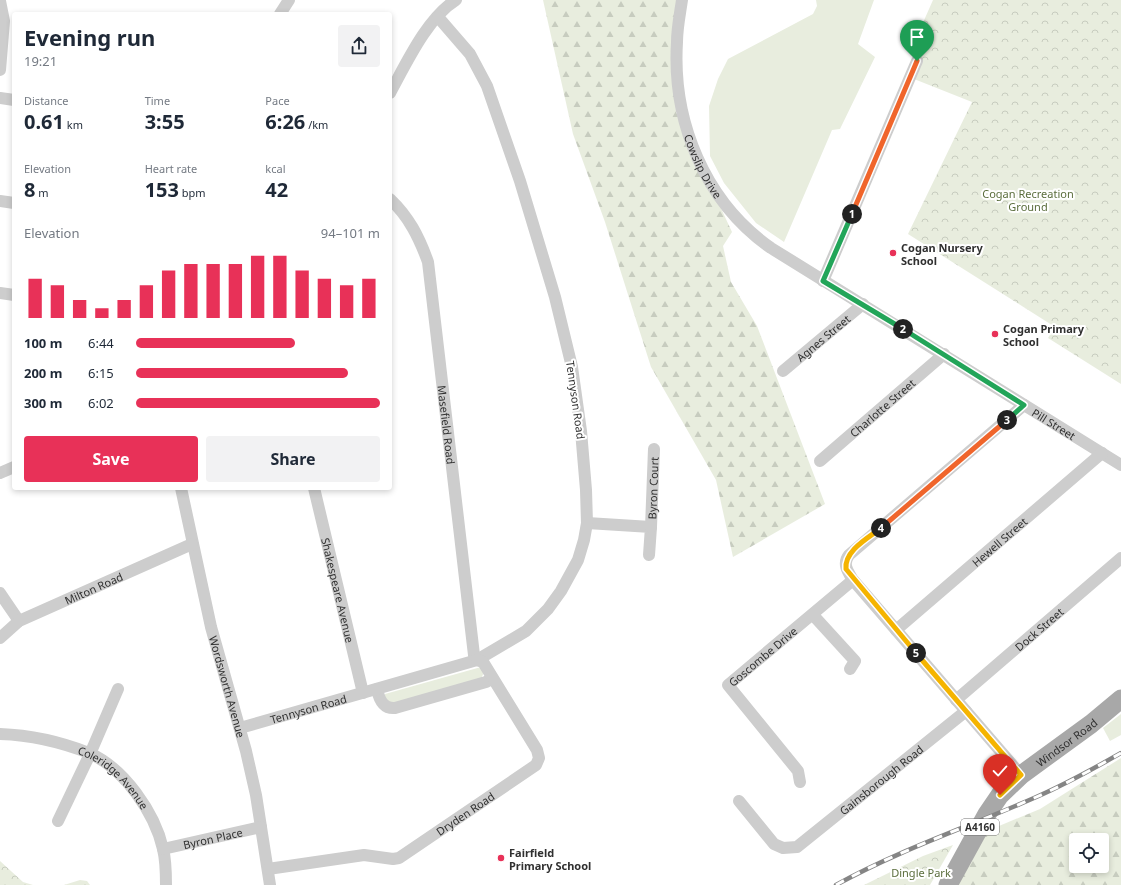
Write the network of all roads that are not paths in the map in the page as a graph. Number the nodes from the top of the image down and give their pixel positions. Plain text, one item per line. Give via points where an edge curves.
1 (289, 0) edge
2 (456, 0) edge
3 (682, 0) edge
4 (0, 1) edge
5 (281, 12) edge
6 (438, 17) junction
7 (917, 61) dead end
8 (0, 70) edge
9 (392, 89) edge
10 (0, 98) edge
11 (12, 100) edge
12 (0, 201) edge
13 (392, 201) edge
14 (12, 203) edge
15 (823, 281) junction
16 (0, 293) edge
17 (12, 295) edge
18 (863, 304) junction
19 (944, 354) junction
20 (783, 371) dead end
21 (1024, 405) junction
22 (654, 449) dead end
23 (1102, 453) junction
24 (820, 461) dead end
25 (1121, 465) edge
26 (12, 468) edge
27 (0, 473) edge
28 (180, 490) edge
29 (314, 490) edge
30 (587, 523) junction
31 (651, 527) junction
32 (192, 544) junction
33 (649, 555) dead end
34 (1121, 558) edge
35 (853, 580) junction
36 (0, 593) edge
37 (813, 615) junction
38 (19, 621) junction
39 (896, 630) junction
40 (0, 638) edge
41 (477, 660) junction
42 (850, 669) dead end
43 (492, 679) junction
44 (118, 689) dead end
45 (377, 689) junction
46 (363, 693) junction
47 (1121, 699) edge
48 (956, 700) junction
49 (966, 711) junction
50 (240, 728) junction
51 (0, 734) edge
52 (90, 754) junction
53 (1021, 775) junction
54 (800, 782) dead end
55 (739, 801) dead end
56 (58, 821) dead end
57 (261, 828) junction
58 (163, 849) junction
59 (268, 868) junction
60 (166, 885) edge
61 (270, 885) edge
62 (948, 885) edge

1 - 5 street
2 - 6 street
3 - 15 street, Cowslip Drive via 676,42 678,86 690,142 703,172 718,196 744,227 771,248
4 - 8 street via 4,21
6 - 9 street via 410,56
6 - 30 street, Tennyson Road via 470,54 486,86 543,254 572,367 585,466
7 - 15 street
10 - 11 street
12 - 14 street
13 - 41 street, Masefield Road via 410,222 428,262 474,655
15 - 18 street, Pill Street
16 - 17 street
18 - 19 street, Pill Street
18 - 20 street, Agnes Street
19 - 21 street, Pill Street
19 - 24 street, Charlotte Street
21 - 23 street, Pill Street
21 - 35 street via 849,555 846,569
22 - 31 street, Byron Court
23 - 25 street, Pill Street
23 - 39 street, Hewell Street
26 - 27 street
28 - 32 street, Wordsworth Avenue
29 - 46 street, Shakespeare Avenue
30 - 31 street
30 - 41 street, Tennyson Road via 578,560 561,592 548,609 526,631
31 - 33 street, Byron Court
32 - 38 street, Milton Road
32 - 50 street, Wordsworth Avenue via 211,627
34 - 48 street, Dock Street
35 - 37 street, Goscombe Drive
35 - 39 street
36 - 38 street
37 - 42 street via 855,661
37 - 54 street, Goscombe Drive via 728,685 798,771
38 - 40 street, Milton Road
39 - 48 street
41 - 43 street, Dryden Road via 483,662
41 - 45 street, Tennyson Road
43 - 45 street via 394,708 386,707 382,703
43 - 59 street, Dryden Road via 537,750 539,758 536,765 399,858 364,855
44 - 52 street
45 - 46 street, Tennyson Road
46 - 50 street, Tennyson Road
47 - 53 main road, Windsor Road / A4160
48 - 49 street
49 - 53 street
49 - 55 street, Gainsborough Road via 797,847 783,848 774,844
50 - 57 street, Wordsworth Avenue
51 - 52 street, Coleridge Avenue via 50,741
52 - 56 street
52 - 58 street, Coleridge Avenue via 113,769 139,796 157,828
53 - 62 main road, Windsor Road / A4160 via 993,804
57 - 58 street, Byron Place
57 - 59 street, Wordsworth Avenue
58 - 60 street, Coleridge Avenue
59 - 61 street, Wordsworth Avenue

